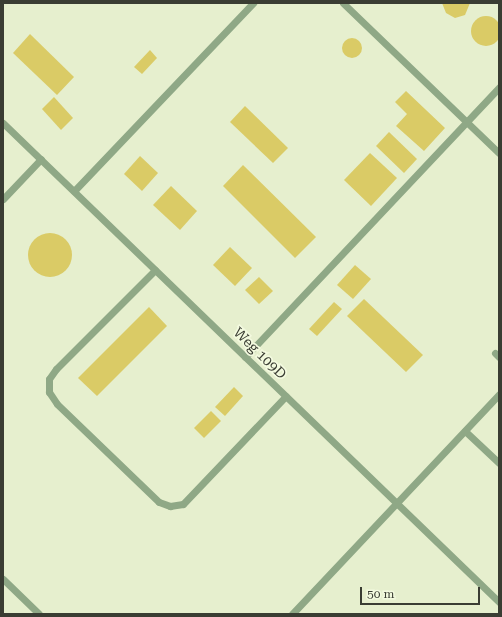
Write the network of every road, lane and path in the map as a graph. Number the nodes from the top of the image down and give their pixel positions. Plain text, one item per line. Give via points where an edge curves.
1 (254, 3) edge
2 (343, 3) edge
3 (499, 86) edge
4 (466, 121) junction
5 (3, 123) edge
6 (499, 153) edge
7 (40, 159) junction
8 (74, 191) junction
9 (3, 199) edge
10 (155, 270) junction
11 (245, 357) junction
12 (499, 394) edge
13 (286, 396) junction
14 (465, 431) junction
15 (499, 463) edge
16 (397, 503) junction
17 (3, 579) edge
18 (499, 602) edge
19 (39, 614) edge
20 (292, 614) edge

1 - 8 lane
2 - 4 lane
3 - 4 lane
4 - 6 lane
4 - 11 lane
5 - 7 lane, Weg 109D
7 - 8 lane, Weg 109D
7 - 9 lane
8 - 10 lane, Weg 109D
10 - 11 lane, Weg 109D
10 - 13 lane via 56,369 49,379 49,392 56,404 159,502 170,506 183,504
11 - 13 lane, Weg 109D
12 - 14 lane
13 - 16 lane, Weg 109D
14 - 15 lane
14 - 16 lane
16 - 18 lane, Weg 109D
16 - 20 lane
17 - 19 lane

